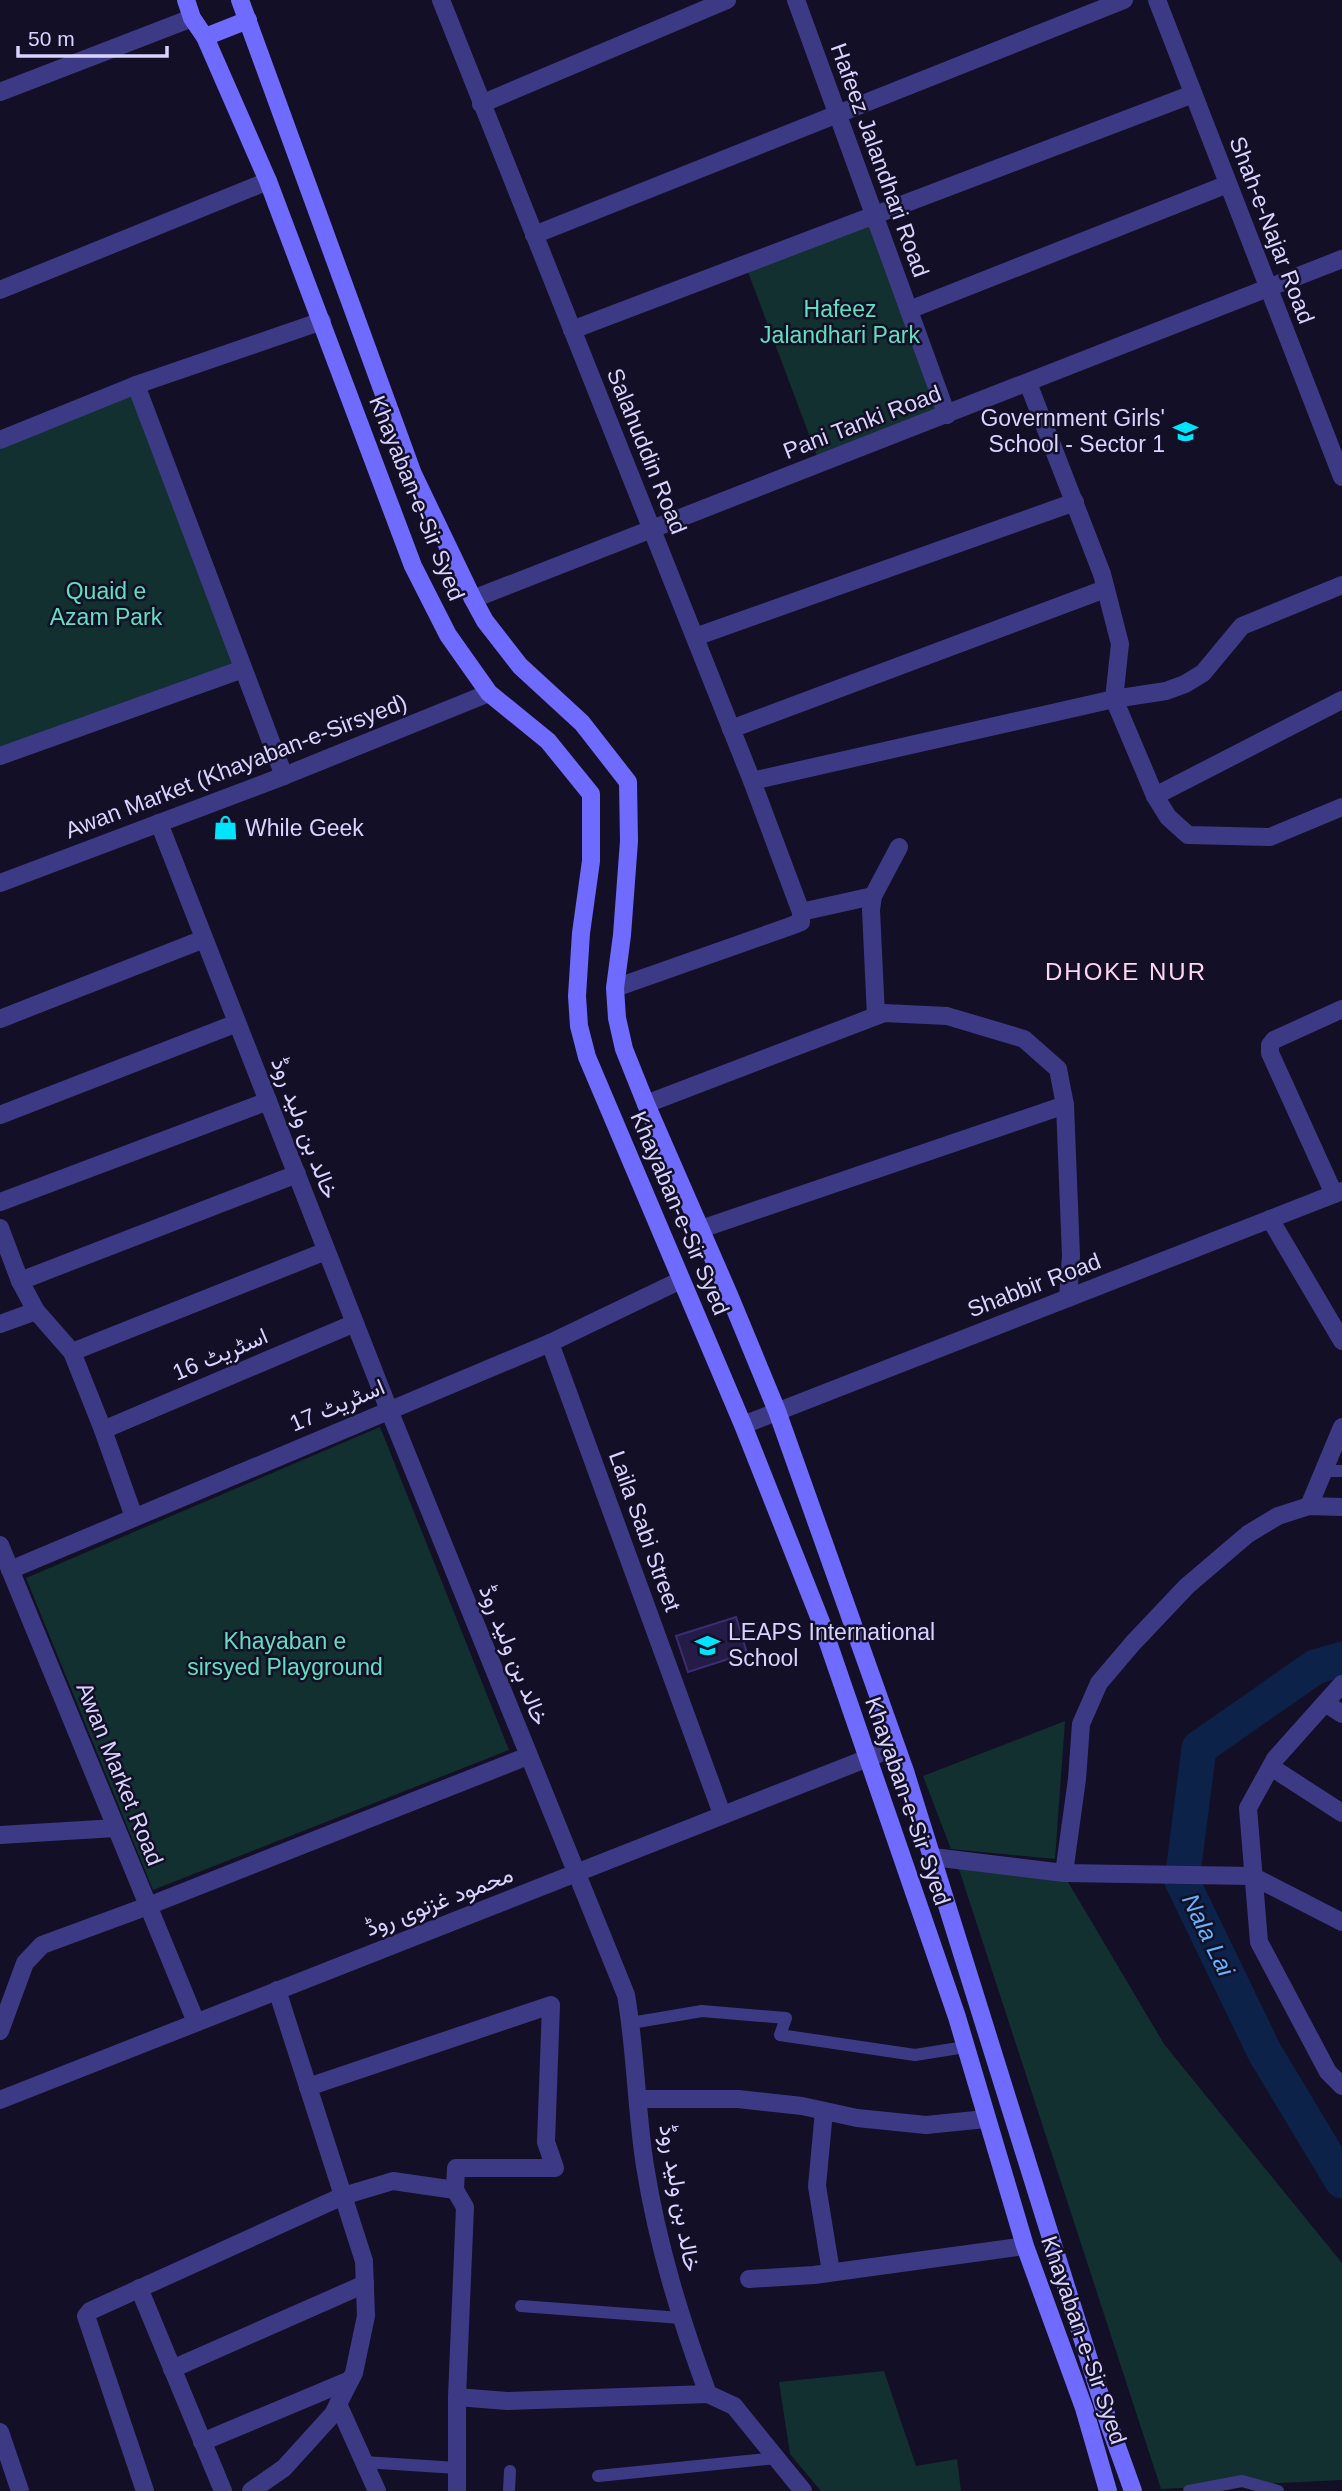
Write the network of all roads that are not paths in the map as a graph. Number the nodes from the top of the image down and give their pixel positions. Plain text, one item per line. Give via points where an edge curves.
1 (186, 0) edge
2 (240, 0) edge
3 (441, 0) edge
4 (727, 0) edge
5 (796, 0) edge
6 (1124, 0) edge
7 (1157, 0) edge
8 (192, 18) junction
9 (248, 20) junction
10 (205, 37) junction
11 (0, 92) edge
12 (1193, 94) junction
13 (481, 104) junction
14 (837, 114) junction
15 (268, 181) junction
16 (1228, 184) junction
17 (874, 215) junction
18 (534, 235) junction
19 (1342, 259) edge
20 (1269, 289) junction
21 (0, 290) edge
22 (909, 310) junction
23 (322, 321) junction
24 (572, 330) junction
25 (1027, 383) junction
26 (136, 384) junction
27 (947, 415) junction
28 (0, 440) edge
29 (1342, 477) edge
30 (1074, 502) junction
31 (652, 530) junction
32 (1342, 585) edge
33 (1105, 589) junction
34 (473, 599) junction
35 (695, 637) junction
36 (243, 669) junction
37 (489, 693) junction
38 (1114, 699) junction
39 (1342, 700) edge
40 (732, 729) junction
41 (0, 756) edge
42 (284, 776) junction
43 (752, 781) junction
44 (1155, 796) junction
45 (1342, 807) edge
46 (159, 823) junction
47 (899, 847) dead end
48 (0, 883) edge
49 (873, 897) junction
50 (801, 917) junction
51 (204, 939) junction
52 (615, 988) junction
53 (1342, 1009) edge
54 (876, 1016) junction
55 (0, 1018) edge
56 (237, 1023) junction
57 (268, 1101) junction
58 (646, 1104) junction
59 (1065, 1105) junction
60 (0, 1115) edge
61 (297, 1174) junction
62 (1338, 1192) edge
63 (0, 1202) edge
64 (1270, 1219) junction
65 (0, 1228) edge
66 (701, 1229) junction
67 (326, 1251) junction
68 (681, 1280) junction
69 (20, 1281) junction
70 (1068, 1298) junction
71 (36, 1311) junction
72 (355, 1323) junction
73 (0, 1324) edge
74 (1342, 1341) edge
75 (550, 1343) junction
76 (72, 1352) junction
77 (389, 1410) junction
78 (777, 1411) junction
79 (743, 1425) junction
80 (1342, 1427) edge
81 (103, 1430) junction
82 (1324, 1471) junction
83 (1342, 1471) edge
84 (1309, 1506) junction
85 (1342, 1507) edge
86 (134, 1517) junction
87 (0, 1545) edge
88 (10, 1570) junction
89 (1342, 1684) edge
90 (1325, 1703) junction
91 (1342, 1714) edge
92 (896, 1747) junction
93 (528, 1756) junction
94 (867, 1757) junction
95 (1271, 1767) junction
96 (1342, 1813) edge
97 (722, 1814) junction
98 (116, 1828) junction
99 (0, 1835) edge
100 (933, 1857) junction
101 (1070, 1873) junction
102 (575, 1874) junction
103 (1252, 1876) junction
104 (148, 1906) junction
105 (1342, 1922) edge
106 (277, 1990) junction
107 (196, 2022) junction
108 (631, 2024) junction
109 (0, 2031) edge
110 (965, 2047) junction
111 (1342, 2086) edge
112 (308, 2087) junction
113 (638, 2099) junction
114 (0, 2100) edge
115 (824, 2111) junction
116 (986, 2119) junction
117 (455, 2190) junction
118 (343, 2196) junction
119 (1025, 2246) junction
120 (831, 2272) junction
121 (749, 2278) dead end
122 (365, 2284) junction
123 (139, 2288) junction
124 (521, 2306) dead end
125 (681, 2318) junction
126 (172, 2369) junction
127 (350, 2380) junction
128 (708, 2394) junction
129 (457, 2397) junction
130 (338, 2404) junction
131 (0, 2432) edge
132 (202, 2442) junction
133 (776, 2458) junction
134 (364, 2462) junction
135 (457, 2468) junction
136 (510, 2471) dead end
137 (598, 2476) dead end
138 (261, 2488) edge
139 (20, 2491) edge
140 (145, 2491) edge
141 (223, 2491) edge
142 (377, 2491) edge
143 (457, 2491) edge
144 (509, 2491) edge
145 (803, 2491) edge
146 (1108, 2491) edge
147 (1133, 2491) edge
148 (1189, 2491) edge
149 (1278, 2491) edge

1 - 8 main road, Khayaban-e-Sir Syed
2 - 9 main road, Khayaban-e-Sir Syed
3 - 13 street, Salahuddin Road
4 - 13 street
5 - 14 street, Hafeez Jalandhari Road
6 - 14 street
7 - 12 street, Shah-e-Najar Road
8 - 10 main road, Khayaban-e-Sir Syed
8 - 11 street
9 - 10 main road
9 - 34 main road, Khayaban-e-Sir Syed via 413,474
10 - 15 main road, Khayaban-e-Sir Syed
12 - 16 street, Shah-e-Najar Road
12 - 17 street
13 - 18 street, Salahuddin Road
14 - 17 street, Hafeez Jalandhari Road
14 - 18 street
15 - 21 street
15 - 23 main road, Khayaban-e-Sir Syed
16 - 20 street, Shah-e-Najar Road
16 - 22 street
17 - 22 street, Hafeez Jalandhari Road
17 - 24 street
18 - 24 street, Salahuddin Road
19 - 20 street, Pani Tanki Road
20 - 25 street, Pani Tanki Road
20 - 29 street, Shah-e-Najar Road
22 - 27 street, Hafeez Jalandhari Road
23 - 26 street
23 - 37 main road, Khayaban-e-Sir Syed via 413,566 448,635
24 - 31 street, Salahuddin Road
25 - 27 street, Pani Tanki Road
25 - 30 street
26 - 28 street
26 - 36 street
27 - 31 street, Pani Tanki Road
30 - 33 street
30 - 35 street
31 - 34 street, Pani Tanki Road
31 - 35 street, Salahuddin Road
32 - 38 street via 1242,626 1203,673 1185,684
33 - 38 street via 1120,644
33 - 40 street
34 - 52 main road, Khayaban-e-Sir Syed via 520,666 582,723 628,782 629,841
35 - 40 street, Salahuddin Road
36 - 41 street
36 - 42 street
37 - 42 street, Awan Market (Khayaban-e-Sirsyed)
37 - 68 main road, Khayaban-e-Sir Syed via 548,741 590,794 591,861 581,933 579,1027 587,1057
38 - 43 street
38 - 44 street
39 - 44 street
40 - 43 street, Salahuddin Road
42 - 46 street, Awan Market (Khayaban-e-Sirsyed)
43 - 50 street, Salahuddin Road
44 - 45 street via 1168,817 1188,835 1270,837
46 - 48 street, Awan Market (Khayaban-e-Sirsyed)
46 - 51 street, خالد بن ولید روڈ
47 - 49 street
49 - 50 street
49 - 54 street
50 - 52 street
51 - 55 street
51 - 56 street, خالد بن ولید روڈ
52 - 58 main road, Khayaban-e-Sir Syed via 624,1049
53 - 62 street via 1270,1045
54 - 58 street
54 - 59 street via 947,1016 1024,1039 1058,1069
56 - 57 street, خالد بن ولید روڈ
56 - 60 street
57 - 61 street, خالد بن ولید روڈ
57 - 63 street
58 - 66 main road, Khayaban-e-Sir Syed
59 - 66 street
59 - 70 street via 1071,1255
61 - 67 street, خالد بن ولید روڈ
61 - 69 street
62 - 64 street, Shabbir Road
64 - 70 street, Shabbir Road
64 - 74 street
65 - 69 street
66 - 78 main road, Khayaban-e-Sir Syed
67 - 72 street, خالد بن ولید روڈ
67 - 76 street
68 - 75 street, اسٹریٹ 17
68 - 79 main road, Khayaban-e-Sir Syed
69 - 71 street
70 - 78 street, Shabbir Road
71 - 73 street
71 - 76 street
72 - 77 street, خالد بن ولید روڈ
72 - 81 street, اسٹریٹ 16
75 - 77 street, اسٹریٹ 17
75 - 97 street, Laila Sabi Street
76 - 81 street
77 - 86 street, اسٹریٹ 17
77 - 93 street, خالد بن ولید روڈ
78 - 79 street, Shabbir Road
78 - 92 main road, Khayaban-e-Sir Syed
79 - 94 main road, Khayaban-e-Sir Syed via 821,1622
80 - 82 street
81 - 86 street
82 - 83 lane
82 - 84 street
84 - 85 street
84 - 101 street via 1278,1516 1248,1534 1187,1586 1099,1683 1081,1724
86 - 88 street, اسٹریٹ 17
87 - 88 street, Awan Market Road
88 - 98 street, Awan Market Road
89 - 90 street
90 - 91 street
90 - 95 street
92 - 94 street, محمود غزنوی روڈ
92 - 100 main road, Khayaban-e-Sir Syed
93 - 102 street, خالد بن ولید روڈ
93 - 104 street
94 - 97 street, محمود غزنوی روڈ
94 - 110 main road, Khayaban-e-Sir Syed
95 - 96 street
95 - 103 street via 1248,1808
97 - 102 street, محمود غزنوی روڈ
98 - 99 street
98 - 104 street, Awan Market Road
100 - 101 street
100 - 147 main road, Khayaban-e-Sir Syed
101 - 103 street
102 - 106 street, محمود غزنوی روڈ
102 - 108 street, خالد بن ولید روڈ via 626,1995
103 - 105 street
103 - 111 street via 1259,1942 1328,2071
104 - 107 street, Awan Market Road
104 - 109 street via 42,1945 25,1963
106 - 107 street, محمود غزنوی روڈ
106 - 112 street
107 - 114 street, محمود غزنوی روڈ
108 - 110 lane via 702,2011 786,2018 780,2035 915,2055
108 - 113 street, خالد بن ولید روڈ
110 - 116 main road, Khayaban-e-Sir Syed
112 - 117 street via 551,2005 546,2141 555,2168 456,2168
112 - 118 street
113 - 115 street via 738,2099
113 - 125 street, خالد بن ولید روڈ via 656,2231
115 - 116 street via 926,2125
115 - 120 street via 817,2186
116 - 119 main road, Khayaban-e-Sir Syed
117 - 118 street via 393,2181
117 - 129 street via 464,2207
118 - 122 street via 364,2261
118 - 123 street
119 - 120 street
119 - 146 main road, Khayaban-e-Sir Syed via 1084,2408
120 - 121 street
122 - 126 street
122 - 127 street via 366,2316
123 - 126 street
123 - 140 street via 86,2316
124 - 125 lane
125 - 128 street, خالد بن ولید روڈ
126 - 132 street
127 - 130 street
127 - 132 street
128 - 129 street via 507,2401
128 - 133 street via 734,2406
129 - 135 street
130 - 134 street
130 - 138 street
131 - 139 street
132 - 141 street
133 - 137 lane
133 - 145 street
134 - 135 lane
134 - 142 street
135 - 143 street
136 - 144 lane
148 - 149 lane via 1242,2481

